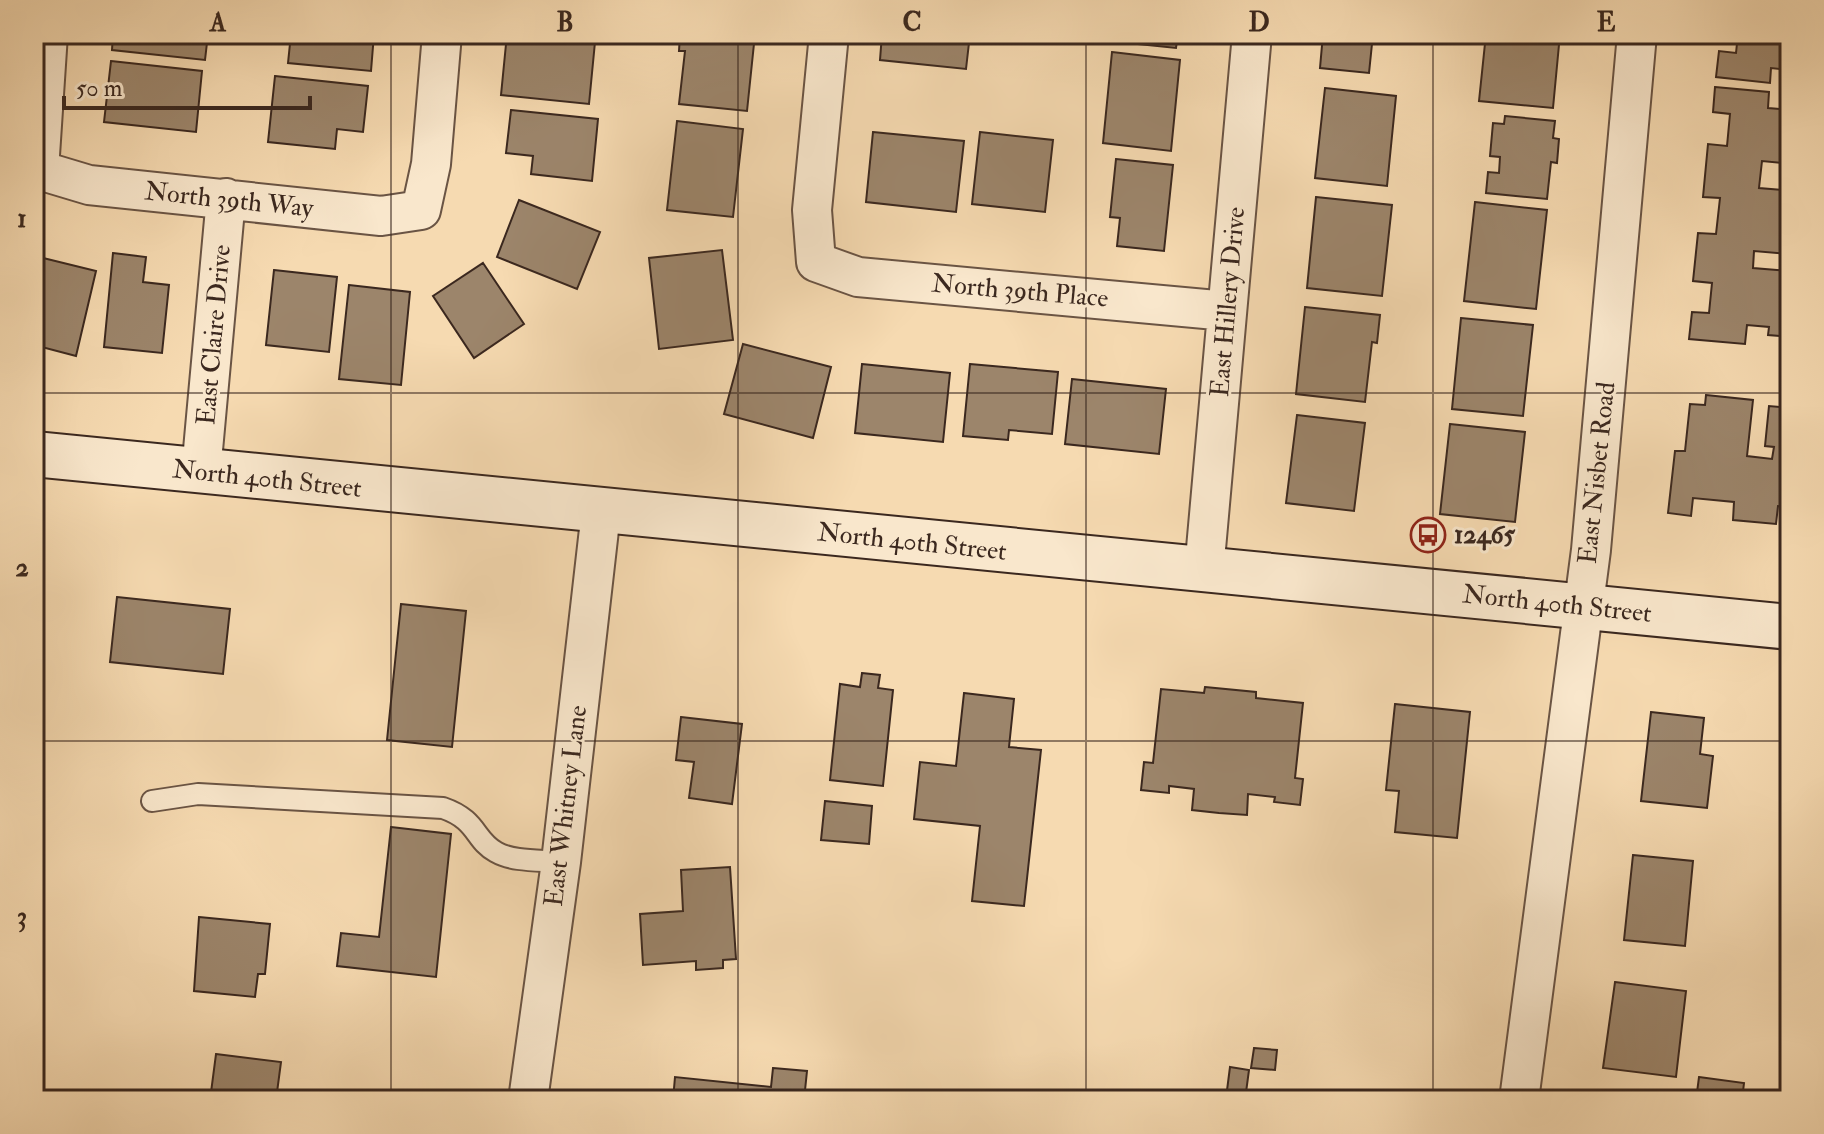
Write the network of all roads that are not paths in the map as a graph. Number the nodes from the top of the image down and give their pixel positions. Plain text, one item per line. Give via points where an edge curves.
1 (48, 34) edge
2 (442, 34) edge
3 (829, 34) edge
4 (1252, 34) edge
5 (1637, 34) edge
6 (226, 198) junction
7 (1227, 311) junction
8 (34, 454) edge
9 (201, 472) junction
10 (601, 512) junction
11 (1204, 571) junction
12 (1583, 607) junction
13 (1790, 627) edge
14 (152, 801) dead end
15 (561, 862) junction
16 (528, 1100) edge
17 (1519, 1100) edge

1 - 6 street, North 39th Way via 39,170 89,185
2 - 6 street, North 39th Way via 431,164 421,210 381,216
3 - 7 street, North 39th Place via 812,210 816,262 858,277
4 - 7 street, East Hillery Drive
5 - 12 street, East Nisbet Road
6 - 9 street, East Claire Drive
7 - 11 street, East Hillery Drive
8 - 9 main road, North 40th Street
9 - 10 main road, North 40th Street
10 - 11 main road, North 40th Street
10 - 15 street, East Whitney Lane
11 - 12 main road, North 40th Street
12 - 13 main road, North 40th Street
12 - 17 street, East Nisbet Road
14 - 15 lane via 198,794 443,808 462,814 494,852
15 - 16 street, East Whitney Lane

